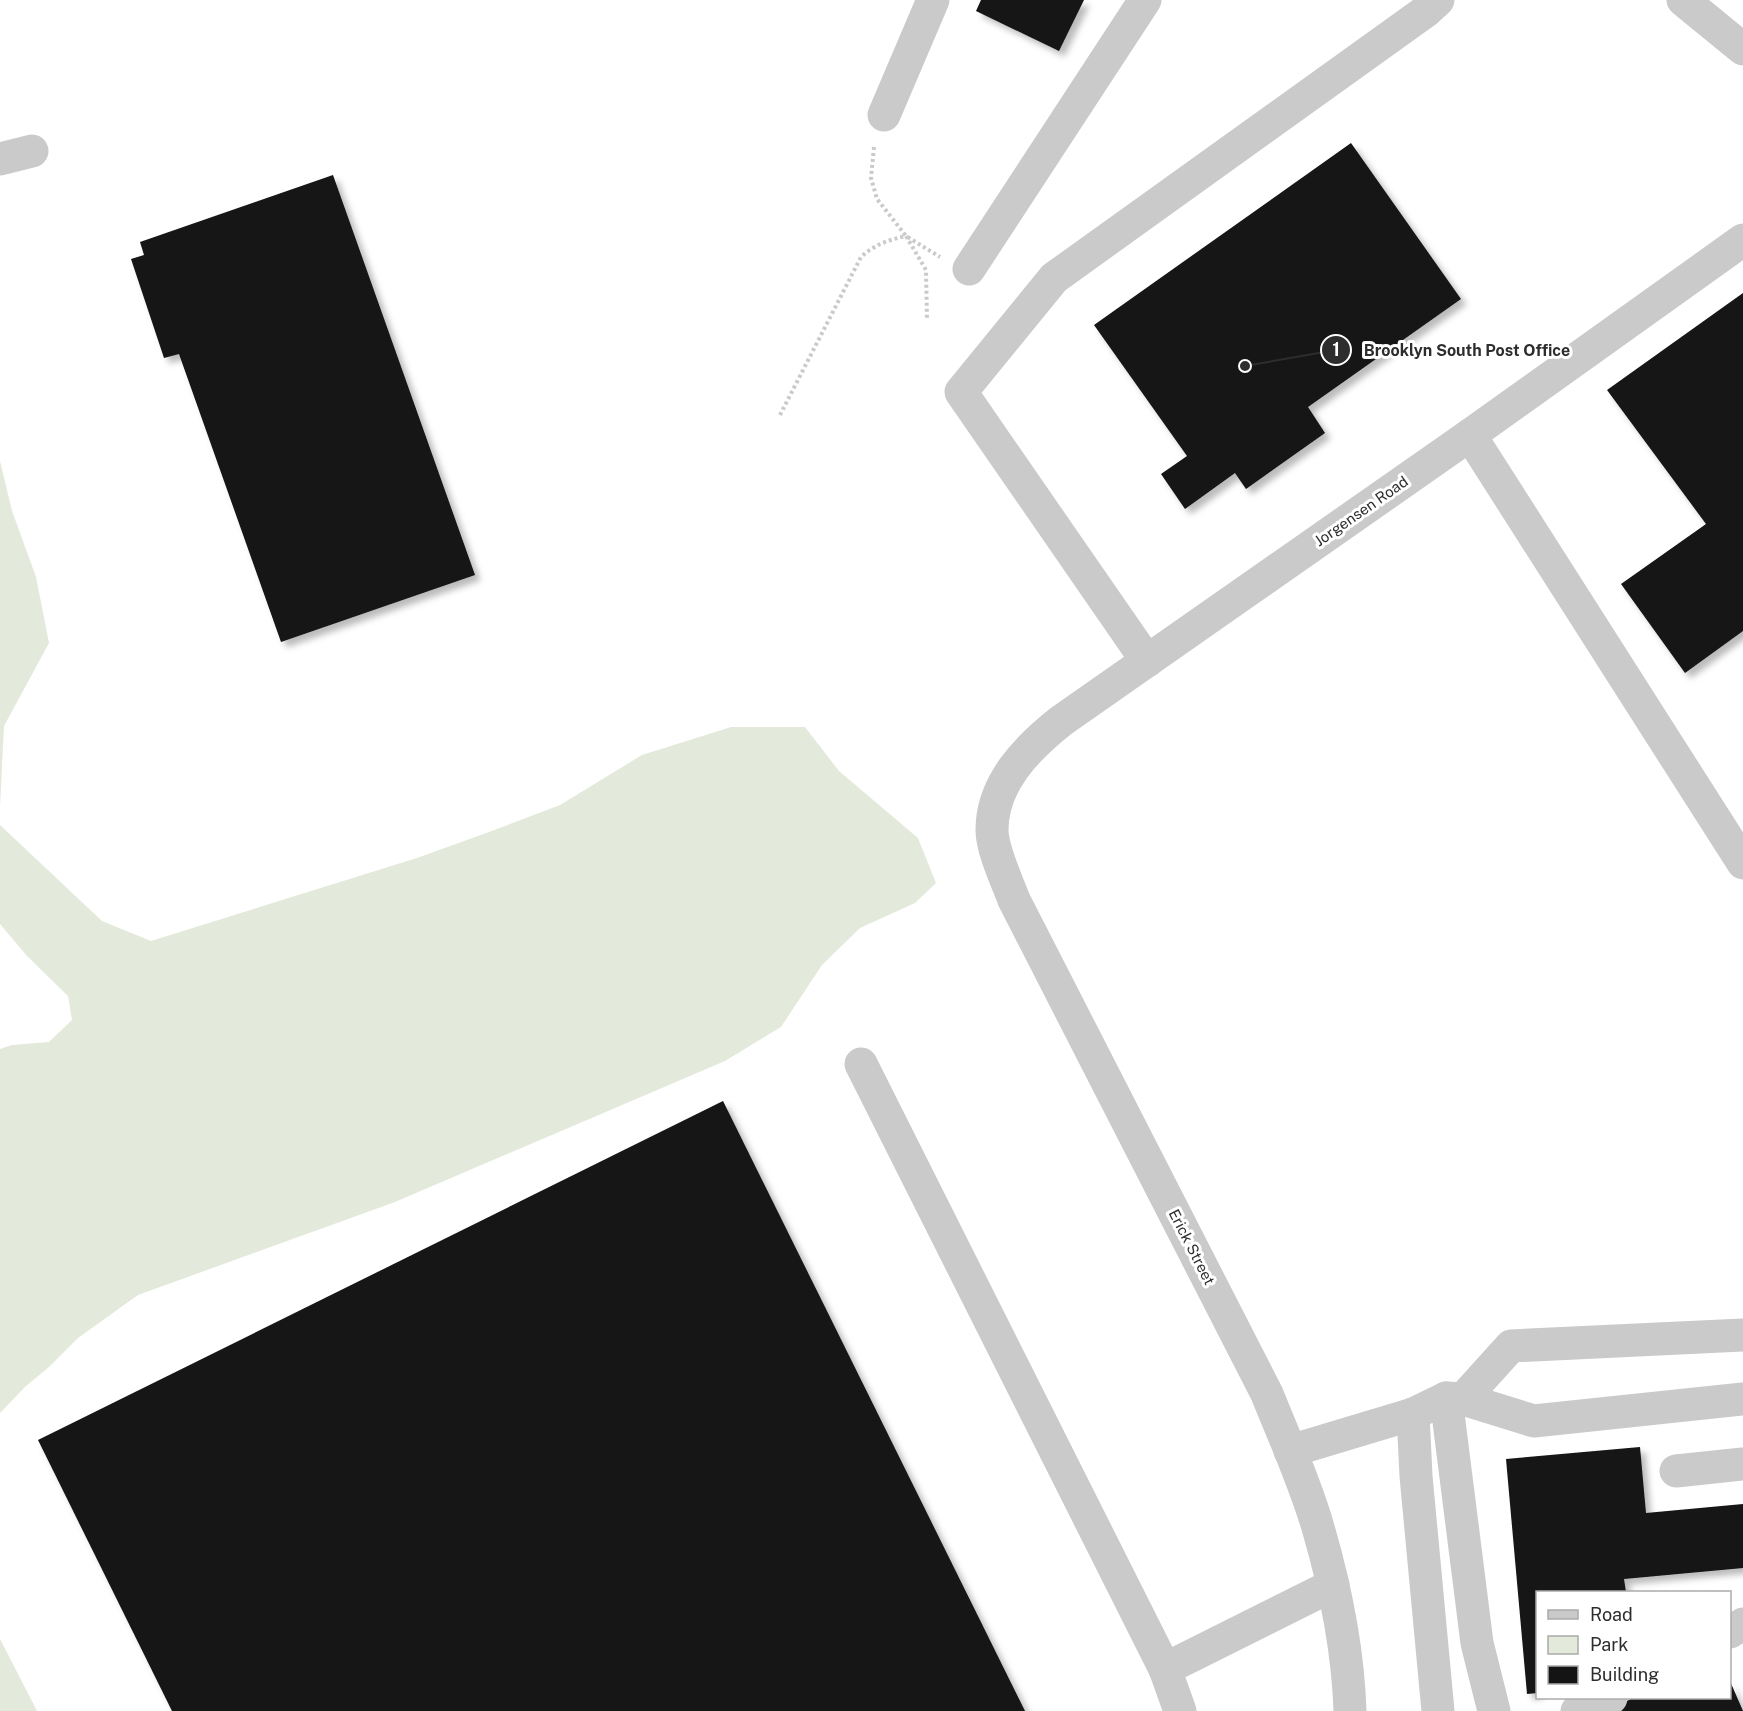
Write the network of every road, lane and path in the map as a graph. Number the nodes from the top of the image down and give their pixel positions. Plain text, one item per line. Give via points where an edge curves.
1 (933, 0) edge
2 (1145, 0) edge
3 (1438, 0) edge
4 (1683, 0) edge
5 (1743, 49) edge
6 (884, 115) joint
7 (32, 151) dead end
8 (0, 159) edge
9 (906, 236) junction
10 (1743, 240) edge
11 (969, 269) joint
12 (927, 320) dead end
13 (780, 415) dead end
14 (1470, 435) junction
15 (1147, 661) junction
16 (997, 799) joint
17 (1743, 863) edge
18 (861, 1064) dead end
19 (1743, 1335) edge
20 (1455, 1398) junction
21 (1743, 1399) edge
22 (1413, 1414) junction
23 (1290, 1451) junction
24 (1743, 1464) edge
25 (1676, 1471) dead end
26 (1333, 1585) junction
27 (1165, 1669) junction
28 (1609, 1699) edge
29 (1180, 1711) edge
30 (1350, 1711) edge
31 (1438, 1711) edge
32 (1494, 1711) edge
33 (1577, 1711) edge

1 - 6 street
2 - 11 street
3 - 15 street via 1054,278 961,392
4 - 5 street
6 - 9 path via 874,145 871,178 877,199
7 - 8 street
9 - 11 path via 946,261
9 - 12 path via 926,270
9 - 13 path via 886,240 861,257
10 - 14 street, Jorgensen Road
14 - 15 street, Jorgensen Road
14 - 17 street
15 - 16 street, Jorgensen Road via 1033,743
16 - 23 street, Erick Street via 992,831 1014,900 1267,1394
18 - 27 street
19 - 20 street via 1511,1346
20 - 21 street via 1534,1421
20 - 22 street
20 - 32 street via 1477,1643
22 - 23 street
22 - 31 street
23 - 26 street, Erick Street via 1319,1529
24 - 25 street
26 - 27 street
26 - 30 street, Erick Street via 1344,1641
27 - 29 street
28 - 33 street

